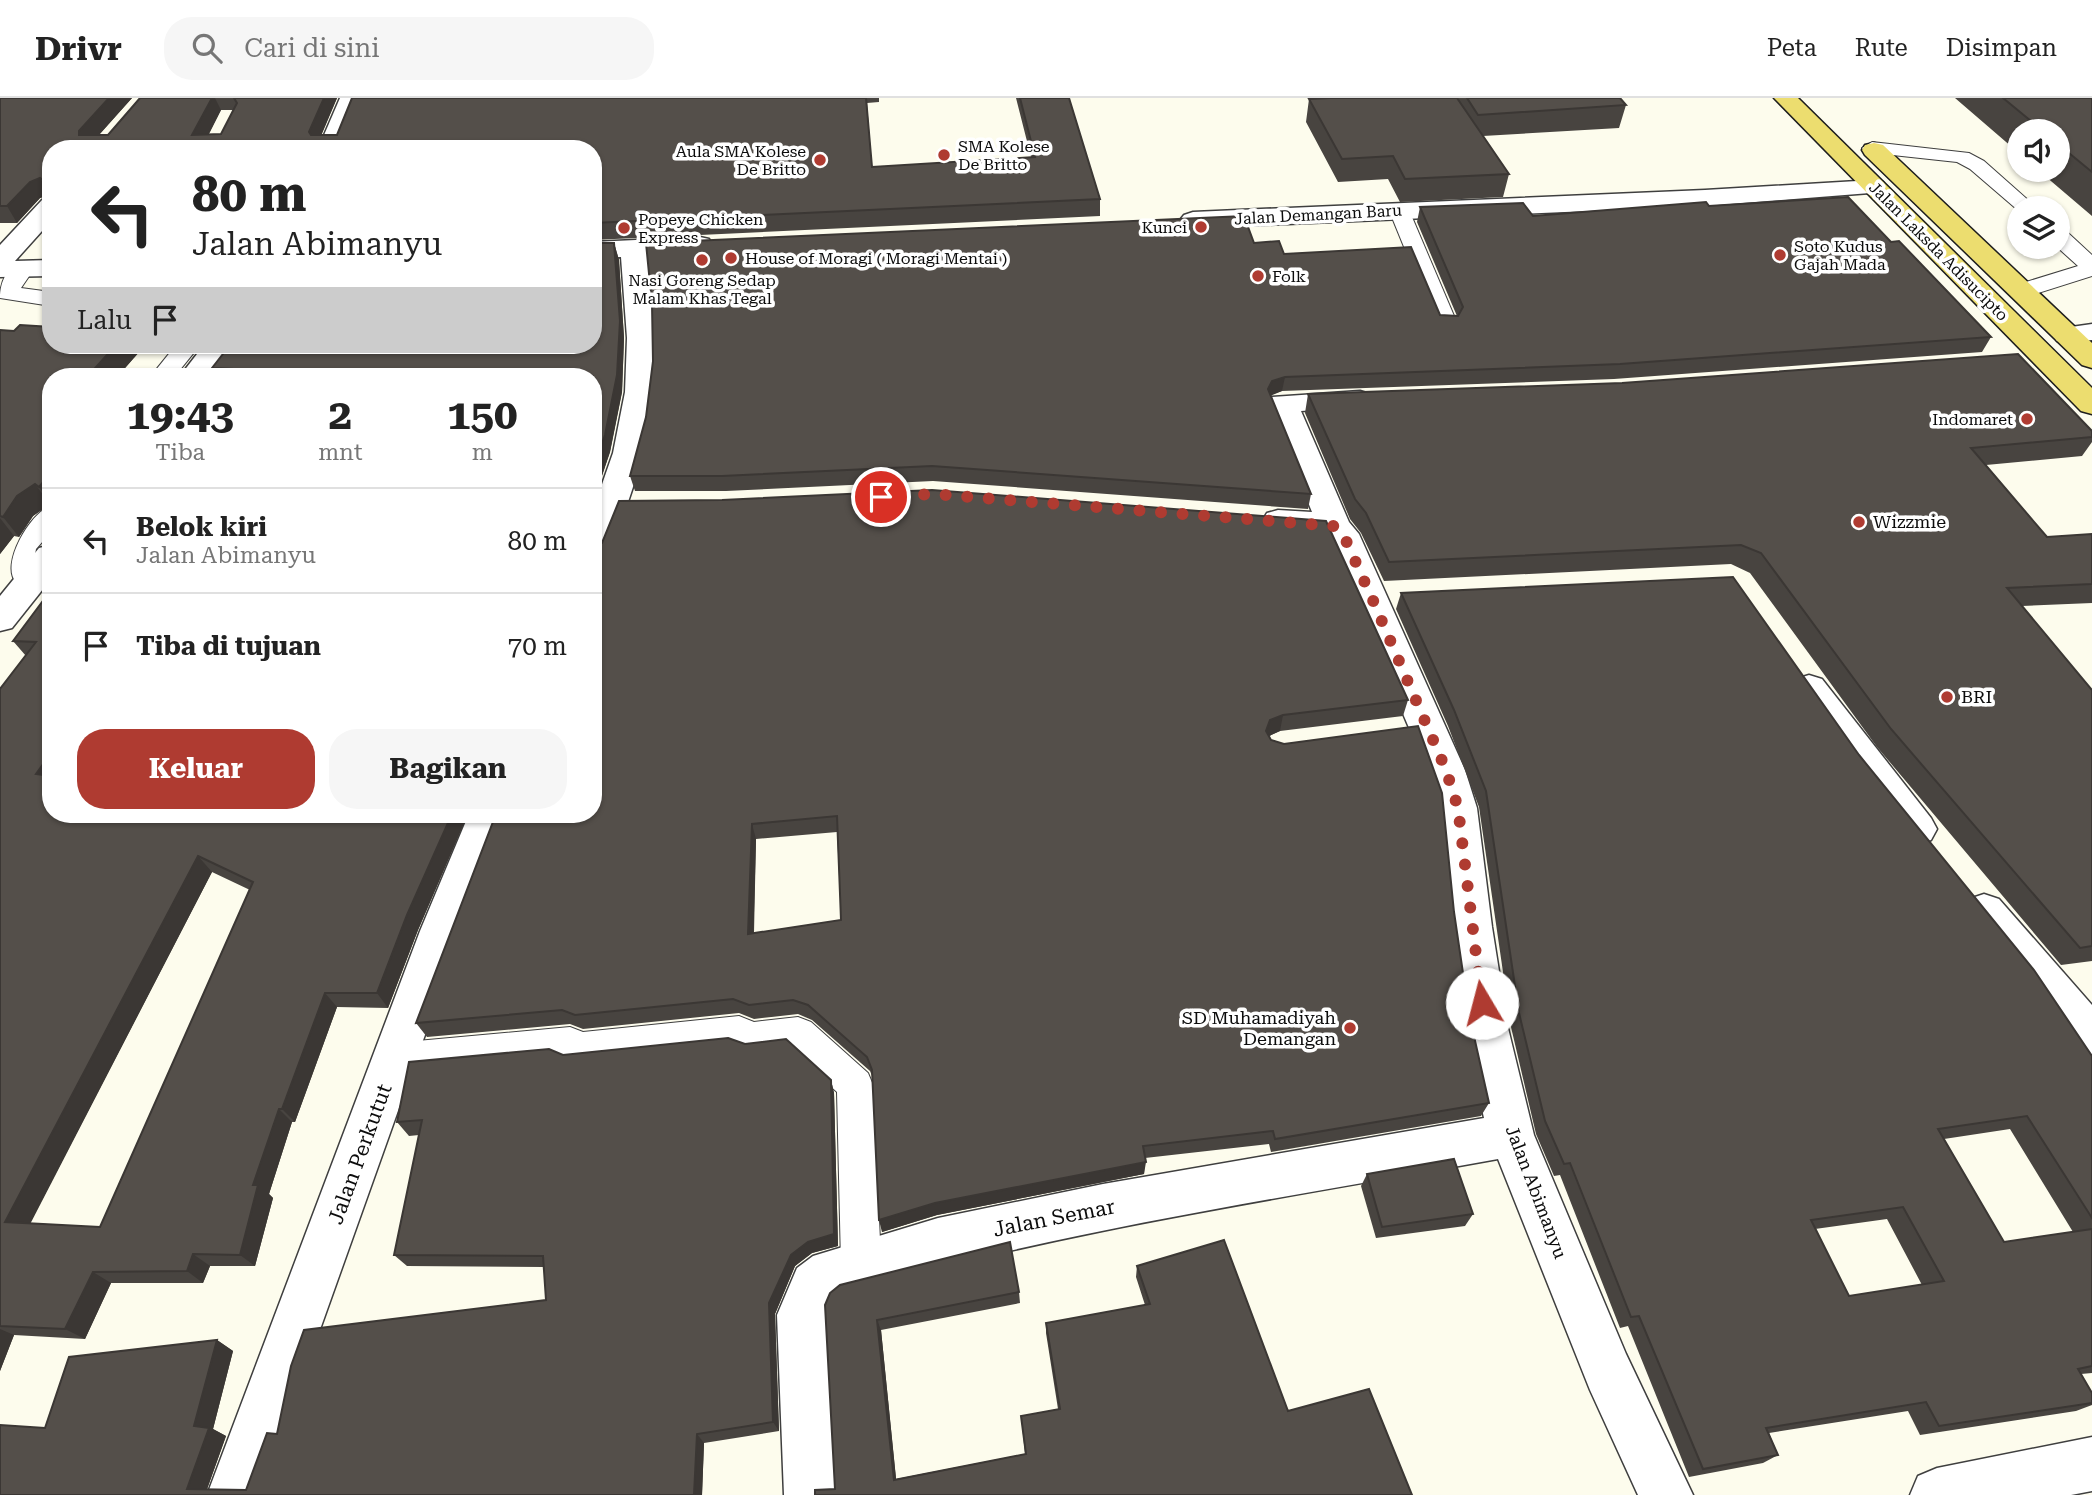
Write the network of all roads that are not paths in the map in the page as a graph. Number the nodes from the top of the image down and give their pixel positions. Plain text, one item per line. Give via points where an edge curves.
1 (351, 98) edge
2 (1785, 98) edge
3 (334, 140) edge
4 (1863, 140) joint
5 (1874, 187) junction
6 (2013, 196) edge
7 (1399, 210) junction
8 (42, 213) edge
9 (1162, 222) edge
10 (10, 240) edge
11 (730, 243) edge
12 (2070, 247) edge
13 (633, 248) junction
14 (602, 250) edge
15 (8, 266) edge
16 (42, 268) edge
17 (2092, 268) edge
18 (2021, 291) junction
19 (42, 298) edge
20 (1446, 323) edge
21 (2079, 334) edge
22 (181, 354) edge
23 (212, 354) edge
24 (2046, 359) junction
25 (2092, 359) edge
26 (2006, 362) edge
27 (169, 368) edge
28 (200, 368) edge
29 (1391, 398) edge
30 (2092, 405) edge
31 (1245, 519) edge
32 (42, 526) edge
33 (1334, 526) junction
34 (602, 538) edge
35 (42, 567) edge
36 (0, 619) edge
37 (1791, 664) edge
38 (484, 823) edge
39 (1939, 858) edge
40 (1966, 889) edge
41 (2092, 1037) edge
42 (395, 1059) junction
43 (1511, 1135) junction
44 (861, 1263) junction
45 (2092, 1464) edge
46 (234, 1495) edge
47 (811, 1495) edge
48 (1666, 1495) edge
49 (1937, 1495) edge

1 - 3 street
2 - 5 main road, Jalan Laksda Adisucipto
4 - 6 lane via 1962,157
4 - 18 main road, Jalan Laksda Adisucipto
5 - 7 street, Jalan Demangan Baru
5 - 24 main road, Jalan Laksda Adisucipto
7 - 9 street, Jalan Demangan Baru
7 - 20 lane
8 - 10 street
10 - 15 street
11 - 13 street
12 - 17 lane
13 - 14 street
13 - 34 street via 640,392 628,453 625,505
15 - 16 street
15 - 19 lane via 8,293
17 - 18 lane
18 - 21 main road, Jalan Laksda Adisucipto
21 - 25 main road, Jalan Laksda Adisucipto
22 - 27 lane
23 - 28 street
24 - 26 street
24 - 30 main road, Jalan Laksda Adisucipto
29 - 33 street, Jalan Abimanyu via 1283,404
31 - 33 street
32 - 35 lane via 19,555 18,565 21,573
33 - 43 street, Jalan Abimanyu via 1384,595 1415,729 1458,808 1486,1028
35 - 36 street
37 - 39 street
38 - 42 street, Jalan Perkutut
40 - 41 street
42 - 44 lane via 570,1042 570,1050 739,1032 750,1039 798,1033 855,1085
42 - 46 street, Jalan Perkutut
43 - 44 street, Jalan Semar via 1103,1207
43 - 48 street, Jalan Abimanyu via 1608,1372
44 - 47 street, Jalan Semar via 830,1273 814,1285 803,1315
45 - 49 street

